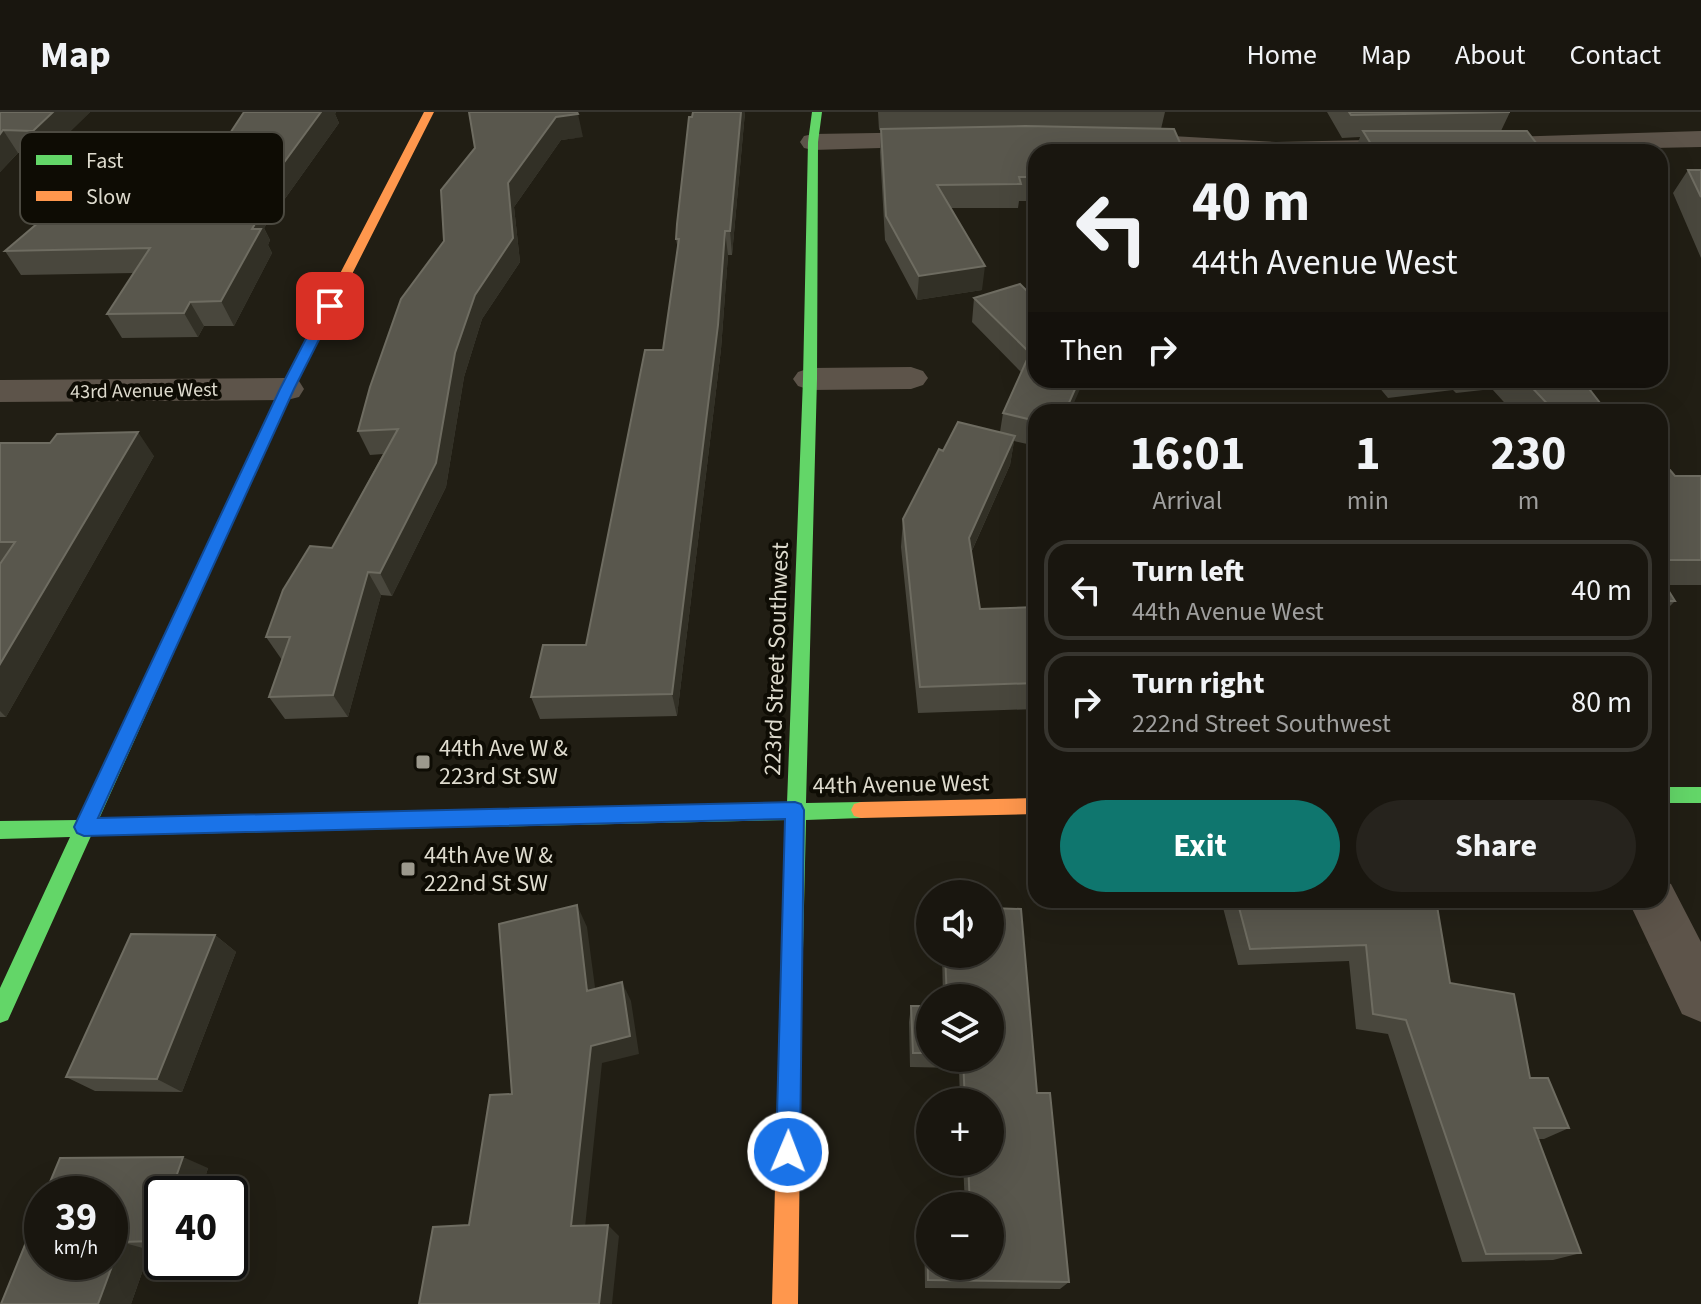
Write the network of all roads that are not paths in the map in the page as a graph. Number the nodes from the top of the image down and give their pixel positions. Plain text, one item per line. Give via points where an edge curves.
1 (429, 112) edge
2 (817, 112) edge
3 (1089, 139) edge
4 (1701, 139) edge
5 (967, 140) edge
6 (813, 142) junction
7 (1167, 144) edge
8 (1538, 144) edge
9 (911, 378) dead end
10 (810, 379) junction
11 (287, 389) junction
12 (0, 391) edge
13 (1668, 795) edge
14 (1701, 795) edge
15 (1028, 806) edge
16 (795, 810) junction
17 (84, 827) junction
18 (0, 830) edge
19 (1657, 908) edge
20 (1701, 996) edge
21 (0, 1012) edge
22 (785, 1304) edge

1 - 11 street
2 - 6 street, 223rd Street Southwest
3 - 7 street
4 - 8 street
5 - 6 street
6 - 10 street, 223rd Street Southwest
9 - 10 street
10 - 16 street, 223rd Street Southwest
11 - 12 street, 43rd Avenue West
11 - 17 street
13 - 14 street
15 - 16 street, 44th Avenue West
16 - 17 street, 44th Avenue West
16 - 22 street, 223rd Street Southwest
17 - 18 street, 44th Avenue West
17 - 21 street
19 - 20 street

